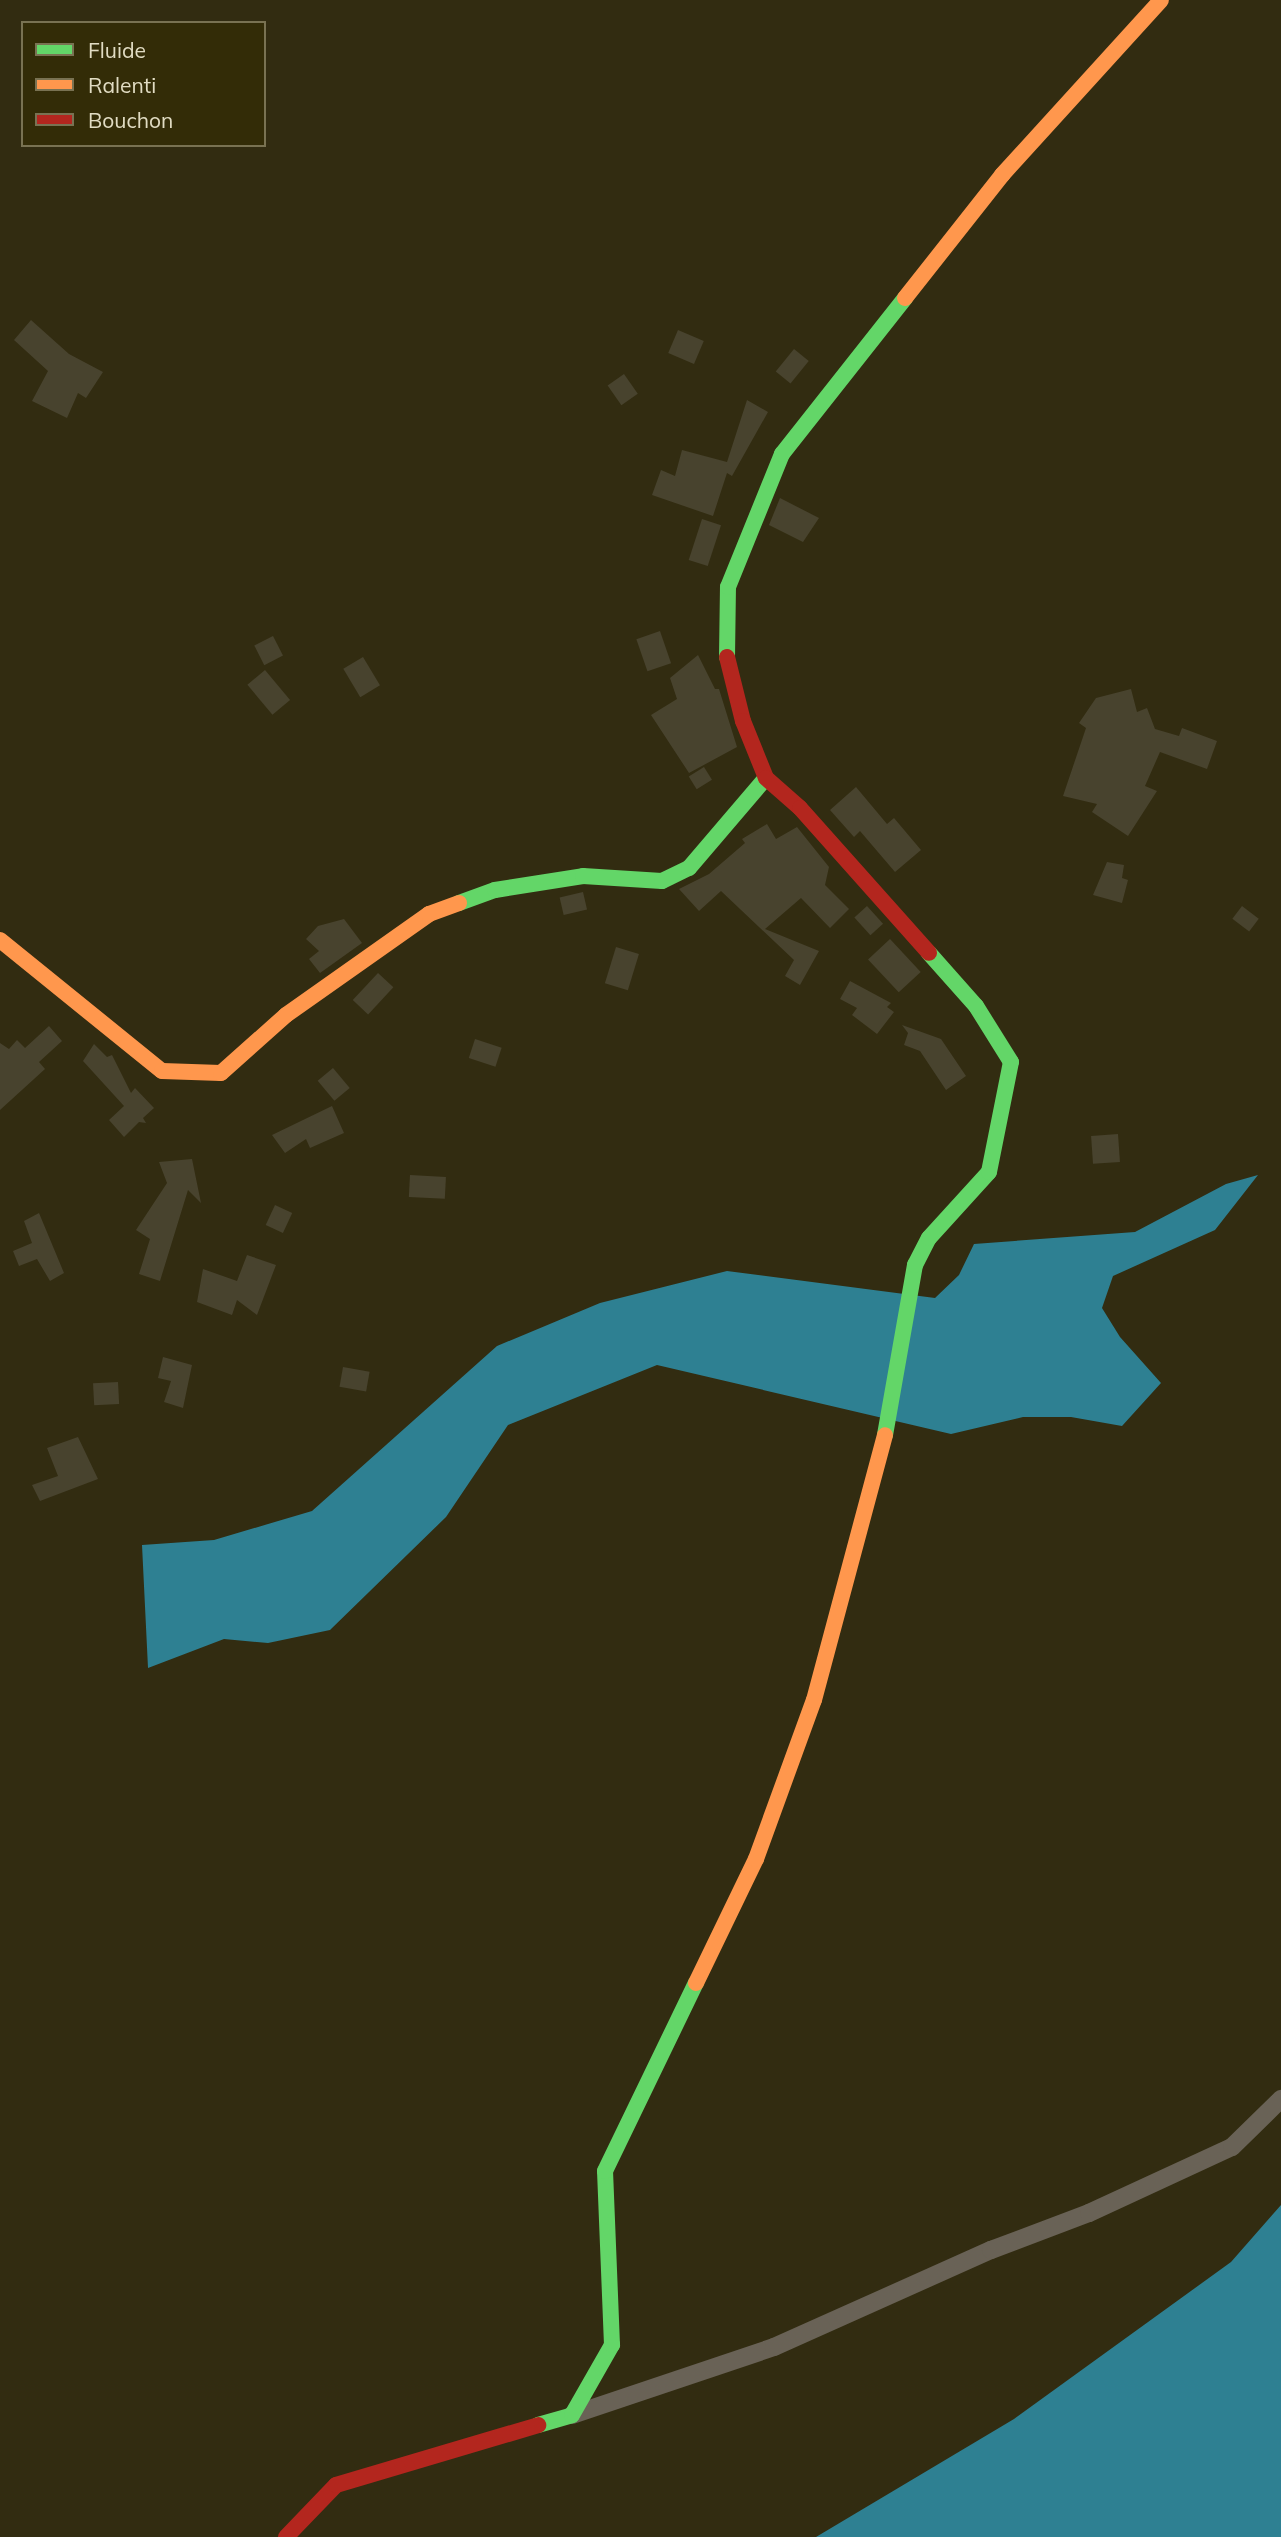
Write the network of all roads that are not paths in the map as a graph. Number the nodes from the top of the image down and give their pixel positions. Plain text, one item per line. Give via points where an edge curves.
1 (1161, 0) edge
2 (766, 778) junction
3 (0, 940) edge
4 (1281, 2099) edge
5 (572, 2415) junction
6 (286, 2537) edge

1 - 2 street via 1002,175 782,454 728,587 724,646 743,721
2 - 3 street via 689,868 662,881 583,876 495,890 429,914 286,1015 220,1073 162,1072
2 - 5 street via 800,808 976,1006 1011,1062 989,1172 971,1198 929,1238 909,1295 890,1417 814,1700 756,1859 605,2171 612,2344
4 - 5 street via 1232,2147 1089,2213 991,2250 774,2347
5 - 6 street via 337,2486

